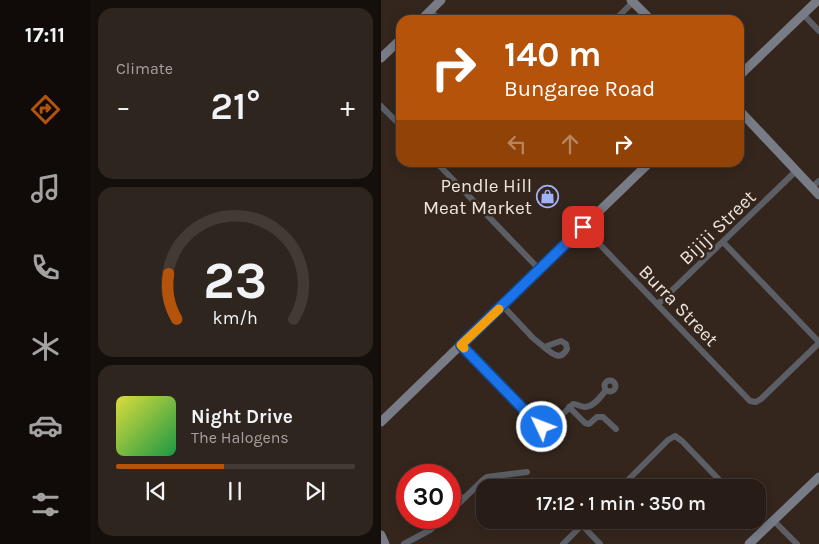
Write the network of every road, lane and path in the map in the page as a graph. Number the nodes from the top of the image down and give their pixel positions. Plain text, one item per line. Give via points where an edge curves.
1 (441, 0) edge
2 (818, 0) edge
3 (632, 1) edge
4 (430, 10) junction
5 (803, 14) junction
6 (426, 15) edge
7 (434, 15) edge
8 (619, 15) edge
9 (646, 15) edge
10 (819, 31) edge
11 (396, 44) edge
12 (381, 58) edge
13 (744, 71) edge
14 (381, 106) edge
15 (744, 115) edge
16 (396, 121) edge
17 (441, 167) edge
18 (645, 167) edge
19 (796, 171) junction
20 (815, 184) edge
21 (819, 194) edge
22 (583, 227) junction
23 (723, 242) junction
24 (539, 269) junction
25 (658, 304) junction
26 (502, 305) junction
27 (819, 342) edge
28 (461, 345) junction
29 (544, 346) dead end
30 (606, 390) dead end
31 (569, 407) junction
32 (381, 422) edge
33 (616, 429) dead end
34 (527, 472) dead end
35 (819, 477) edge
36 (628, 479) edge
37 (718, 479) edge
38 (463, 499) edge
39 (773, 520) junction
40 (766, 527) edge
41 (431, 529) edge
42 (578, 529) edge
43 (586, 529) edge
44 (764, 529) edge
45 (381, 536) edge
46 (385, 544) edge
47 (404, 544) edge
48 (563, 544) edge
49 (600, 544) edge
50 (749, 544) edge
51 (797, 544) edge

1 - 4 street
2 - 5 street
3 - 8 street
3 - 9 street
4 - 6 street
4 - 7 street
5 - 10 street
5 - 13 street
11 - 12 street
14 - 16 street
15 - 19 street
17 - 24 street
18 - 22 street
19 - 20 street
19 - 23 street, Bijiji Street
20 - 21 street
22 - 24 street
22 - 25 street, Burra Street
23 - 25 street, Bijiji Street
23 - 27 street
24 - 26 street
25 - 27 street, Burra Street via 754,402 761,399
26 - 28 street
26 - 29 street
28 - 31 street via 543,428 552,425
28 - 32 street
30 - 31 street via 591,406 574,404
31 - 33 street via 585,423 603,417
34 - 38 street via 487,477
35 - 39 street
36 - 37 street via 675,436
39 - 40 street
39 - 51 street
41 - 47 street
42 - 48 street
43 - 49 street
44 - 50 street
45 - 46 street

